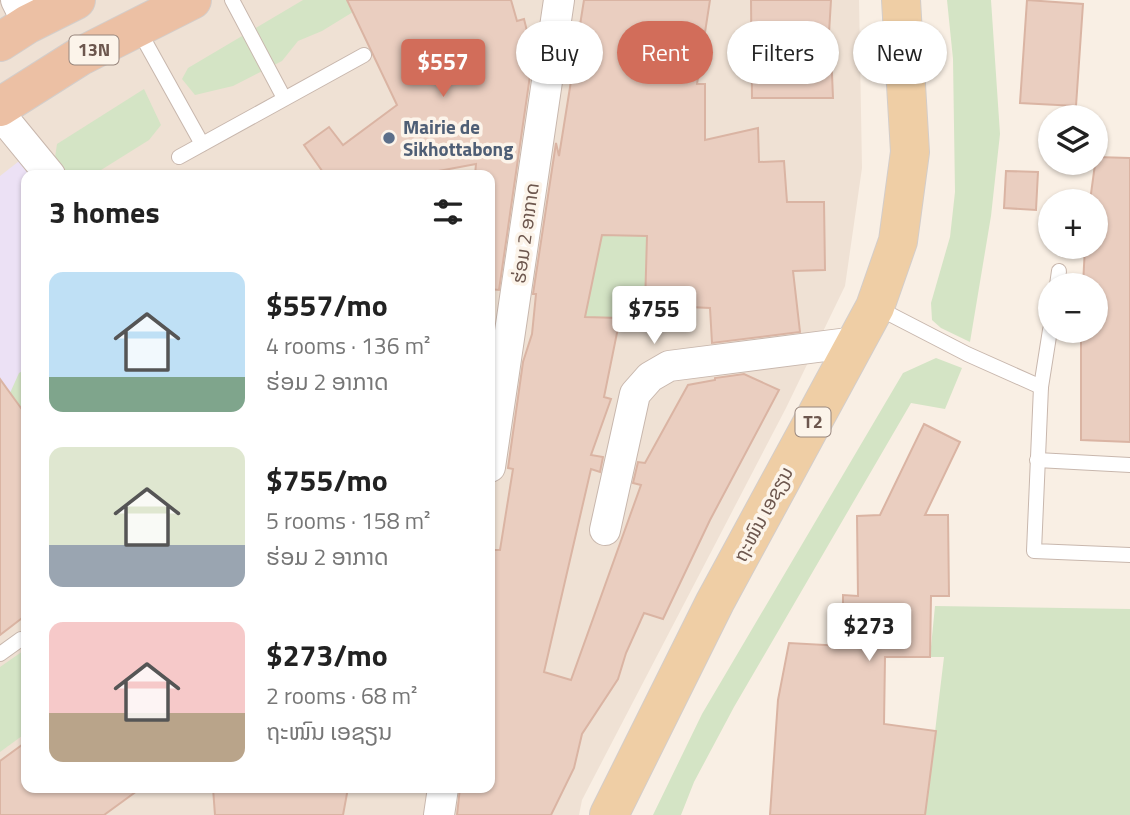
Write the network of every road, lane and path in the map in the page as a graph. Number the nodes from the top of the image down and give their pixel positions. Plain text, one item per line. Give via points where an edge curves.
1 (76, 0) edge
2 (192, 0) edge
3 (232, 0) edge
4 (559, 0) edge
5 (901, 0) edge
6 (15, 22) edge
7 (137, 28) junction
8 (364, 55) dead end
9 (284, 98) junction
10 (0, 107) edge
11 (0, 114) edge
12 (202, 144) junction
13 (179, 157) dead end
14 (46, 170) edge
15 (876, 307) junction
16 (856, 342) junction
17 (1048, 343) edge
18 (1041, 387) junction
19 (495, 433) edge
20 (1037, 460) junction
21 (1130, 466) edge
22 (605, 530) dead end
23 (1130, 555) edge
24 (20, 639) dead end
25 (0, 654) edge
26 (442, 793) edge
27 (439, 815) edge
28 (609, 815) edge

1 - 6 highway
2 - 7 highway, 13N
3 - 9 lane
4 - 19 street, ຮ່ອມ 2 ອາກາດ
5 - 15 main road, ຖະໜົນ ເອຊຽນ / T2 via 910,152 898,241
7 - 10 highway, 13N via 79,57
7 - 12 lane
8 - 9 lane
9 - 12 lane
11 - 14 street
12 - 13 lane
15 - 16 main road, ຖະໜົນ ເອຊຽນ / T2
15 - 18 lane
16 - 22 street via 669,366 650,377 635,394
16 - 28 main road, ຖະໜົນ ເອຊຽນ / T2 via 715,602
17 - 18 lane
18 - 20 lane
20 - 21 lane
20 - 23 lane via 1034,551
24 - 25 lane
26 - 27 street

